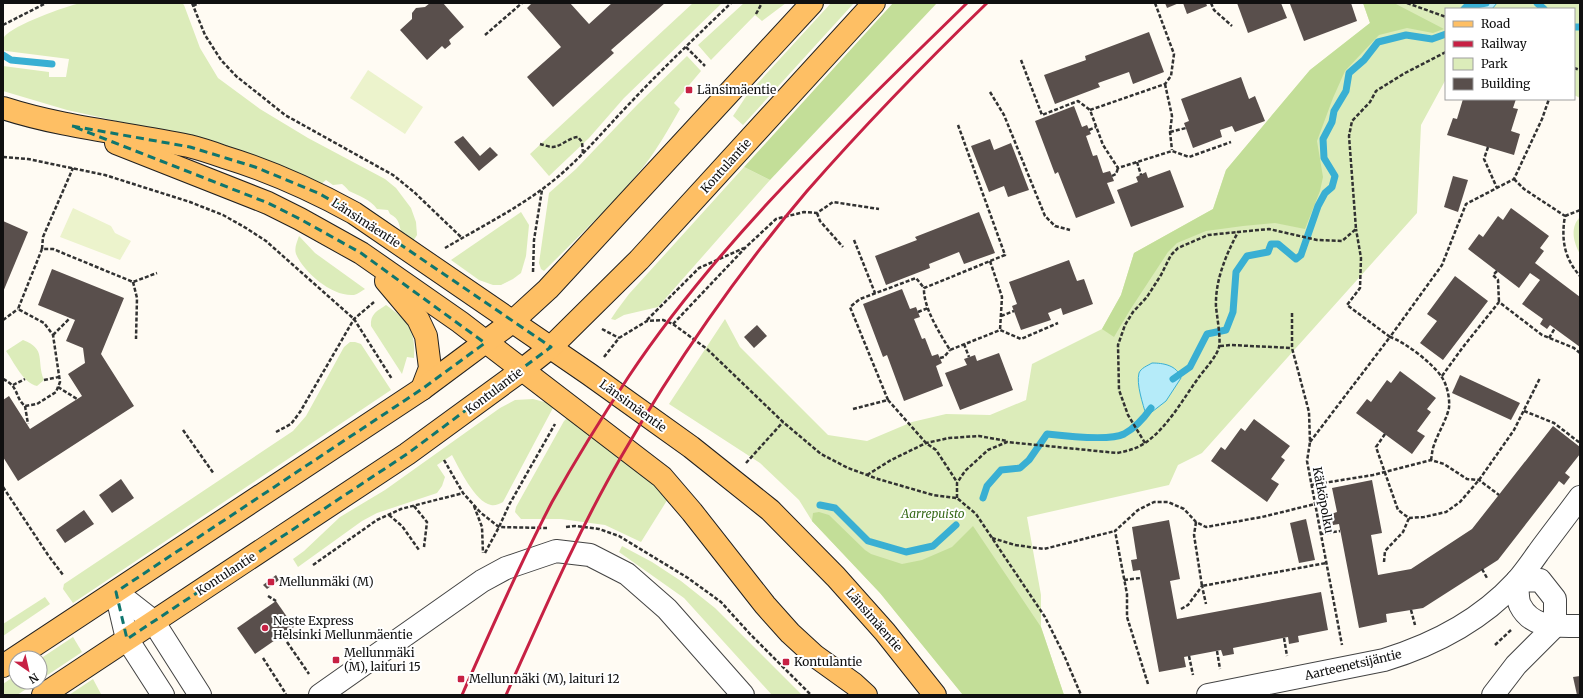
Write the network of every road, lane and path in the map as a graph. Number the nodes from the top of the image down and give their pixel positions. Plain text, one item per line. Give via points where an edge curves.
1 (46, 3) edge
2 (199, 3) edge
3 (522, 3) edge
4 (731, 3) edge
5 (762, 3) edge
6 (812, 3) edge
7 (874, 3) edge
8 (1155, 3) edge
9 (1211, 3) edge
10 (1407, 3) edge
11 (193, 5) edge
12 (756, 14) dead end
13 (1445, 17) edge
14 (3, 25) edge
15 (1232, 26) dead end
16 (485, 35) dead end
17 (686, 47) junction
18 (1445, 53) edge
19 (1021, 60) dead end
20 (706, 66) dead end
21 (1165, 84) junction
22 (990, 92) dead end
23 (1549, 100) edge
24 (3, 108) edge
25 (1090, 110) junction
26 (958, 125) dead end
27 (72, 126) junction
28 (1096, 127) junction
29 (1186, 128) dead end
30 (1089, 130) dead end
31 (1170, 132) junction
32 (1231, 142) dead end
33 (540, 144) dead end
34 (1488, 147) dead end
35 (1172, 151) junction
36 (583, 154) junction
37 (3, 157) edge
38 (1136, 162) junction
39 (73, 168) junction
40 (1118, 168) junction
41 (1141, 174) dead end
42 (1112, 176) dead end
43 (1514, 179) junction
44 (1497, 188) junction
45 (542, 190) junction
46 (878, 208) dead end
47 (1580, 210) edge
48 (817, 213) junction
49 (1565, 216) junction
50 (1356, 229) junction
51 (1070, 230) dead end
52 (1238, 232) junction
53 (462, 238) junction
54 (854, 240) dead end
55 (843, 246) dead end
56 (746, 247) junction
57 (42, 249) junction
58 (441, 250) dead end
59 (361, 253) junction
60 (990, 261) junction
61 (1497, 271) dead end
62 (157, 273) dead end
63 (534, 274) dead end
64 (1580, 276) edge
65 (133, 282) junction
66 (924, 288) junction
67 (875, 293) junction
68 (375, 301) dead end
69 (1499, 302) junction
70 (928, 308) junction
71 (18, 309) junction
72 (1014, 311) dead end
73 (918, 312) dead end
74 (1292, 313) dead end
75 (1001, 316) junction
76 (4, 318) edge
77 (70, 318) dead end
78 (354, 319) junction
79 (647, 321) junction
80 (512, 322) junction
81 (1058, 323) dead end
82 (673, 324) junction
83 (1555, 328) dead end
84 (1000, 330) junction
85 (53, 335) junction
86 (619, 338) dead end
87 (1390, 338) junction
88 (1549, 338) junction
89 (136, 339) dead end
90 (486, 343) junction
91 (964, 344) junction
92 (1220, 346) junction
93 (551, 347) junction
94 (1292, 348) junction
95 (950, 350) junction
96 (1580, 353) edge
97 (969, 357) dead end
98 (940, 358) dead end
99 (522, 370) junction
100 (1442, 376) junction
101 (59, 377) junction
102 (1540, 378) dead end
103 (3, 379) edge
104 (25, 379) dead end
105 (392, 379) dead end
106 (44, 380) dead end
107 (13, 385) junction
108 (58, 387) junction
109 (422, 389) junction
110 (77, 399) dead end
111 (888, 400) junction
112 (25, 406) junction
113 (853, 409) dead end
114 (1524, 411) junction
115 (558, 419) dead end
116 (783, 422) junction
117 (28, 424) dead end
118 (183, 430) dead end
119 (276, 432) dead end
120 (1385, 434) dead end
121 (1007, 442) junction
122 (1310, 442) junction
123 (1145, 443) junction
124 (1580, 443) edge
125 (926, 444) junction
126 (444, 460) dead end
127 (1431, 460) junction
128 (746, 463) dead end
129 (1384, 471) junction
130 (214, 474) dead end
131 (867, 475) junction
132 (1479, 480) junction
133 (957, 483) junction
134 (1311, 485) junction
135 (3, 487) edge
136 (463, 493) junction
137 (1499, 495) dead end
138 (1580, 497) edge
139 (957, 498) junction
140 (473, 504) junction
141 (1315, 504) junction
142 (414, 506) junction
143 (389, 515) junction
144 (1409, 518) junction
145 (1196, 522) junction
146 (500, 527) junction
147 (1114, 531) junction
148 (1340, 531) dead end
149 (1321, 534) junction
150 (992, 538) junction
151 (424, 547) dead end
152 (419, 550) dead end
153 (1384, 562) dead end
154 (1326, 563) junction
155 (313, 565) dead end
156 (63, 575) dead end
157 (1141, 578) dead end
158 (1124, 580) junction
159 (1517, 581) junction
160 (1202, 586) junction
161 (116, 592) junction
162 (268, 596) dead end
163 (276, 601) dead end
164 (1206, 604) dead end
165 (1181, 609) dead end
166 (1411, 610) dead end
167 (153, 621) junction
168 (1555, 626) junction
169 (1580, 626) edge
170 (1416, 628) dead end
171 (1284, 638) dead end
172 (127, 639) junction
173 (287, 642) dead end
174 (1217, 651) dead end
175 (1189, 656) dead end
176 (1287, 656) dead end
177 (263, 658) dead end
178 (3, 666) edge
179 (1346, 667) junction
180 (1220, 669) dead end
181 (1193, 675) dead end
182 (1148, 684) dead end
183 (315, 686) edge
184 (286, 694) dead end
185 (43, 695) edge
186 (163, 695) edge
187 (200, 695) edge
188 (743, 695) edge
189 (866, 695) edge
190 (935, 695) edge
191 (1081, 695) edge
192 (1208, 695) edge
193 (1493, 695) edge

1 - 14 path
2 - 11 path
3 - 16 path
4 - 17 path
5 - 12 path
6 - 80 main road via 548,289
7 - 93 main road, Kontulantie via 639,260
8 - 21 path via 1174,54 1171,76
9 - 15 path via 1214,10
10 - 13 path
11 - 53 path via 205,35 221,60 236,76 285,115 393,175
17 - 20 path
17 - 36 path via 631,101
18 - 50 path via 1376,91 1370,102 1352,121 1349,143
19 - 25 path via 1042,115 1078,101
21 - 25 path
21 - 31 path via 1172,116
22 - 51 path via 1004,115 1045,216 1055,226
23 - 43 path
24 - 27 main road, Länsimäentie
25 - 28 path
26 - 60 path via 1005,255
27 - 59 main road, Länsimäentie via 268,203
27 - 80 main road, Länsimäentie via 190,147 255,167 318,193 354,213
28 - 30 path
28 - 40 path via 1103,145
29 - 31 path
31 - 35 path
32 - 35 path via 1189,157
33 - 36 path via 553,147 570,138 578,137 582,142
34 - 44 path via 1484,159
35 - 38 path
36 - 45 path
37 - 39 path
38 - 40 path
38 - 41 path
39 - 57 path via 43,237
39 - 78 path via 105,175 223,215 266,241
40 - 42 path
43 - 44 path
43 - 49 path via 1524,189
44 - 87 path via 1466,204 1442,265
45 - 53 path via 488,225
45 - 63 path via 534,240
46 - 48 path via 833,202
47 - 49 path
48 - 55 path via 820,222
48 - 56 path via 804,212 776,219
49 - 64 path via 1562,233 1565,251
50 - 52 path via 1342,241 1317,240 1268,229
50 - 87 path via 1361,258 1360,288 1347,305
52 - 92 path via 1221,270 1217,290
52 - 123 path via 1208,235 1178,248 1171,255 1147,297 1125,325 1118,345 1119,390 1128,415
53 - 58 path
54 - 67 path
56 - 79 path via 699,268
56 - 82 path
57 - 65 path via 53,249
57 - 71 path
59 - 90 main road, Länsimäentie
59 - 109 main road via 414,313 426,336 430,368
60 - 66 path
60 - 75 path via 1002,297
61 - 69 path via 1493,275 1498,280
62 - 65 path
65 - 89 path via 137,298
66 - 67 path via 916,278
66 - 70 path
67 - 111 path via 860,299 850,307
68 - 78 path
69 - 88 path
69 - 100 path
70 - 73 path
70 - 95 path
71 - 76 path
71 - 85 path via 44,323
72 - 75 path
74 - 94 path, Kätköpolku
75 - 84 path
77 - 85 path
78 - 105 path
78 - 119 path via 300,412 291,424
79 - 82 path via 663,320
79 - 86 path
80 - 90 main road
80 - 93 main road, Länsimäentie
81 - 84 path via 1021,339
82 - 116 path via 707,349
83 - 88 path
84 - 91 path
85 - 101 path
87 - 100 path via 1400,341
87 - 122 path
88 - 96 path
90 - 99 main road, Länsimäentie
90 - 109 main road
91 - 95 path
91 - 97 path
92 - 94 path
92 - 123 path via 1167,422
93 - 99 main road, Kontulantie
93 - 190 main road, Länsimäentie via 691,447 770,510 880,626
94 - 122 path, Kätköpolku via 1309,412
95 - 98 path via 944,358
99 - 167 main road, Kontulantie via 408,454
99 - 189 main road, Länsimäentie via 662,477 790,633 815,656
100 - 127 path via 1448,391 1449,408 1433,447
101 - 106 path
101 - 108 path
102 - 114 path
103 - 107 path
104 - 107 path
107 - 112 path via 19,402
108 - 110 path
108 - 112 path via 56,392 37,404
109 - 161 main road
111 - 113 path
111 - 125 path
112 - 117 path
114 - 124 path via 1554,423
114 - 132 path via 1514,430
115 - 146 path via 509,505
116 - 128 path
116 - 131 path via 821,454
118 - 130 path
120 - 129 path via 1376,447
121 - 123 path via 1117,453
121 - 125 path via 979,436 949,438
121 - 133 path via 988,450 965,471
122 - 134 path, Kätköpolku via 1307,461
125 - 131 path via 891,460
125 - 133 path via 936,450
126 - 136 path
127 - 129 path
127 - 132 path via 1444,464 1467,480
129 - 134 path
129 - 144 path via 1398,510
131 - 139 path via 933,495
132 - 137 path
132 - 144 path via 1460,502 1446,512
133 - 139 path
134 - 141 path, Kätköpolku
135 - 156 path
136 - 140 path
136 - 142 path
138 - 159 street, Aarteenetsijäntie
139 - 150 path via 976,514
140 - 146 path
140 - 146 path via 482,527 484,556
141 - 145 path via 1206,527
141 - 149 path, Kätköpolku
142 - 143 path
142 - 151 path via 426,522
143 - 152 path via 402,526
143 - 155 path via 377,520
144 - 153 path via 1402,532 1385,552
145 - 147 path via 1184,508 1168,502 1154,502 1138,510
145 - 160 path via 1194,535
147 - 150 path via 1044,549 1015,545
147 - 158 path
148 - 149 path
149 - 154 path, Kätköpolku
150 - 191 path via 1045,617
154 - 160 path
154 - 179 path, Kätköpolku
157 - 158 path
158 - 182 path via 1127,617
159 - 168 street via 1519,604 1527,615 1533,621
159 - 168 street via 1540,580 1556,599
159 - 179 street, Aarteenetsijäntie via 1492,605 1452,632 1397,656
160 - 164 path
160 - 165 path via 1188,605
161 - 167 street
161 - 172 street
161 - 178 main road
162 - 163 path
166 - 170 path
167 - 172 main road, Kontulantie
167 - 187 street
168 - 169 street
168 - 193 street via 1516,665
171 - 176 path
172 - 185 main road, Kontulantie
172 - 186 street
173 - 183 path
174 - 180 path
175 - 181 path
177 - 184 path
179 - 192 street, Aarteenetsijäntie
183 - 188 street via 482,581 506,568 556,551 590,555 627,574 667,609

